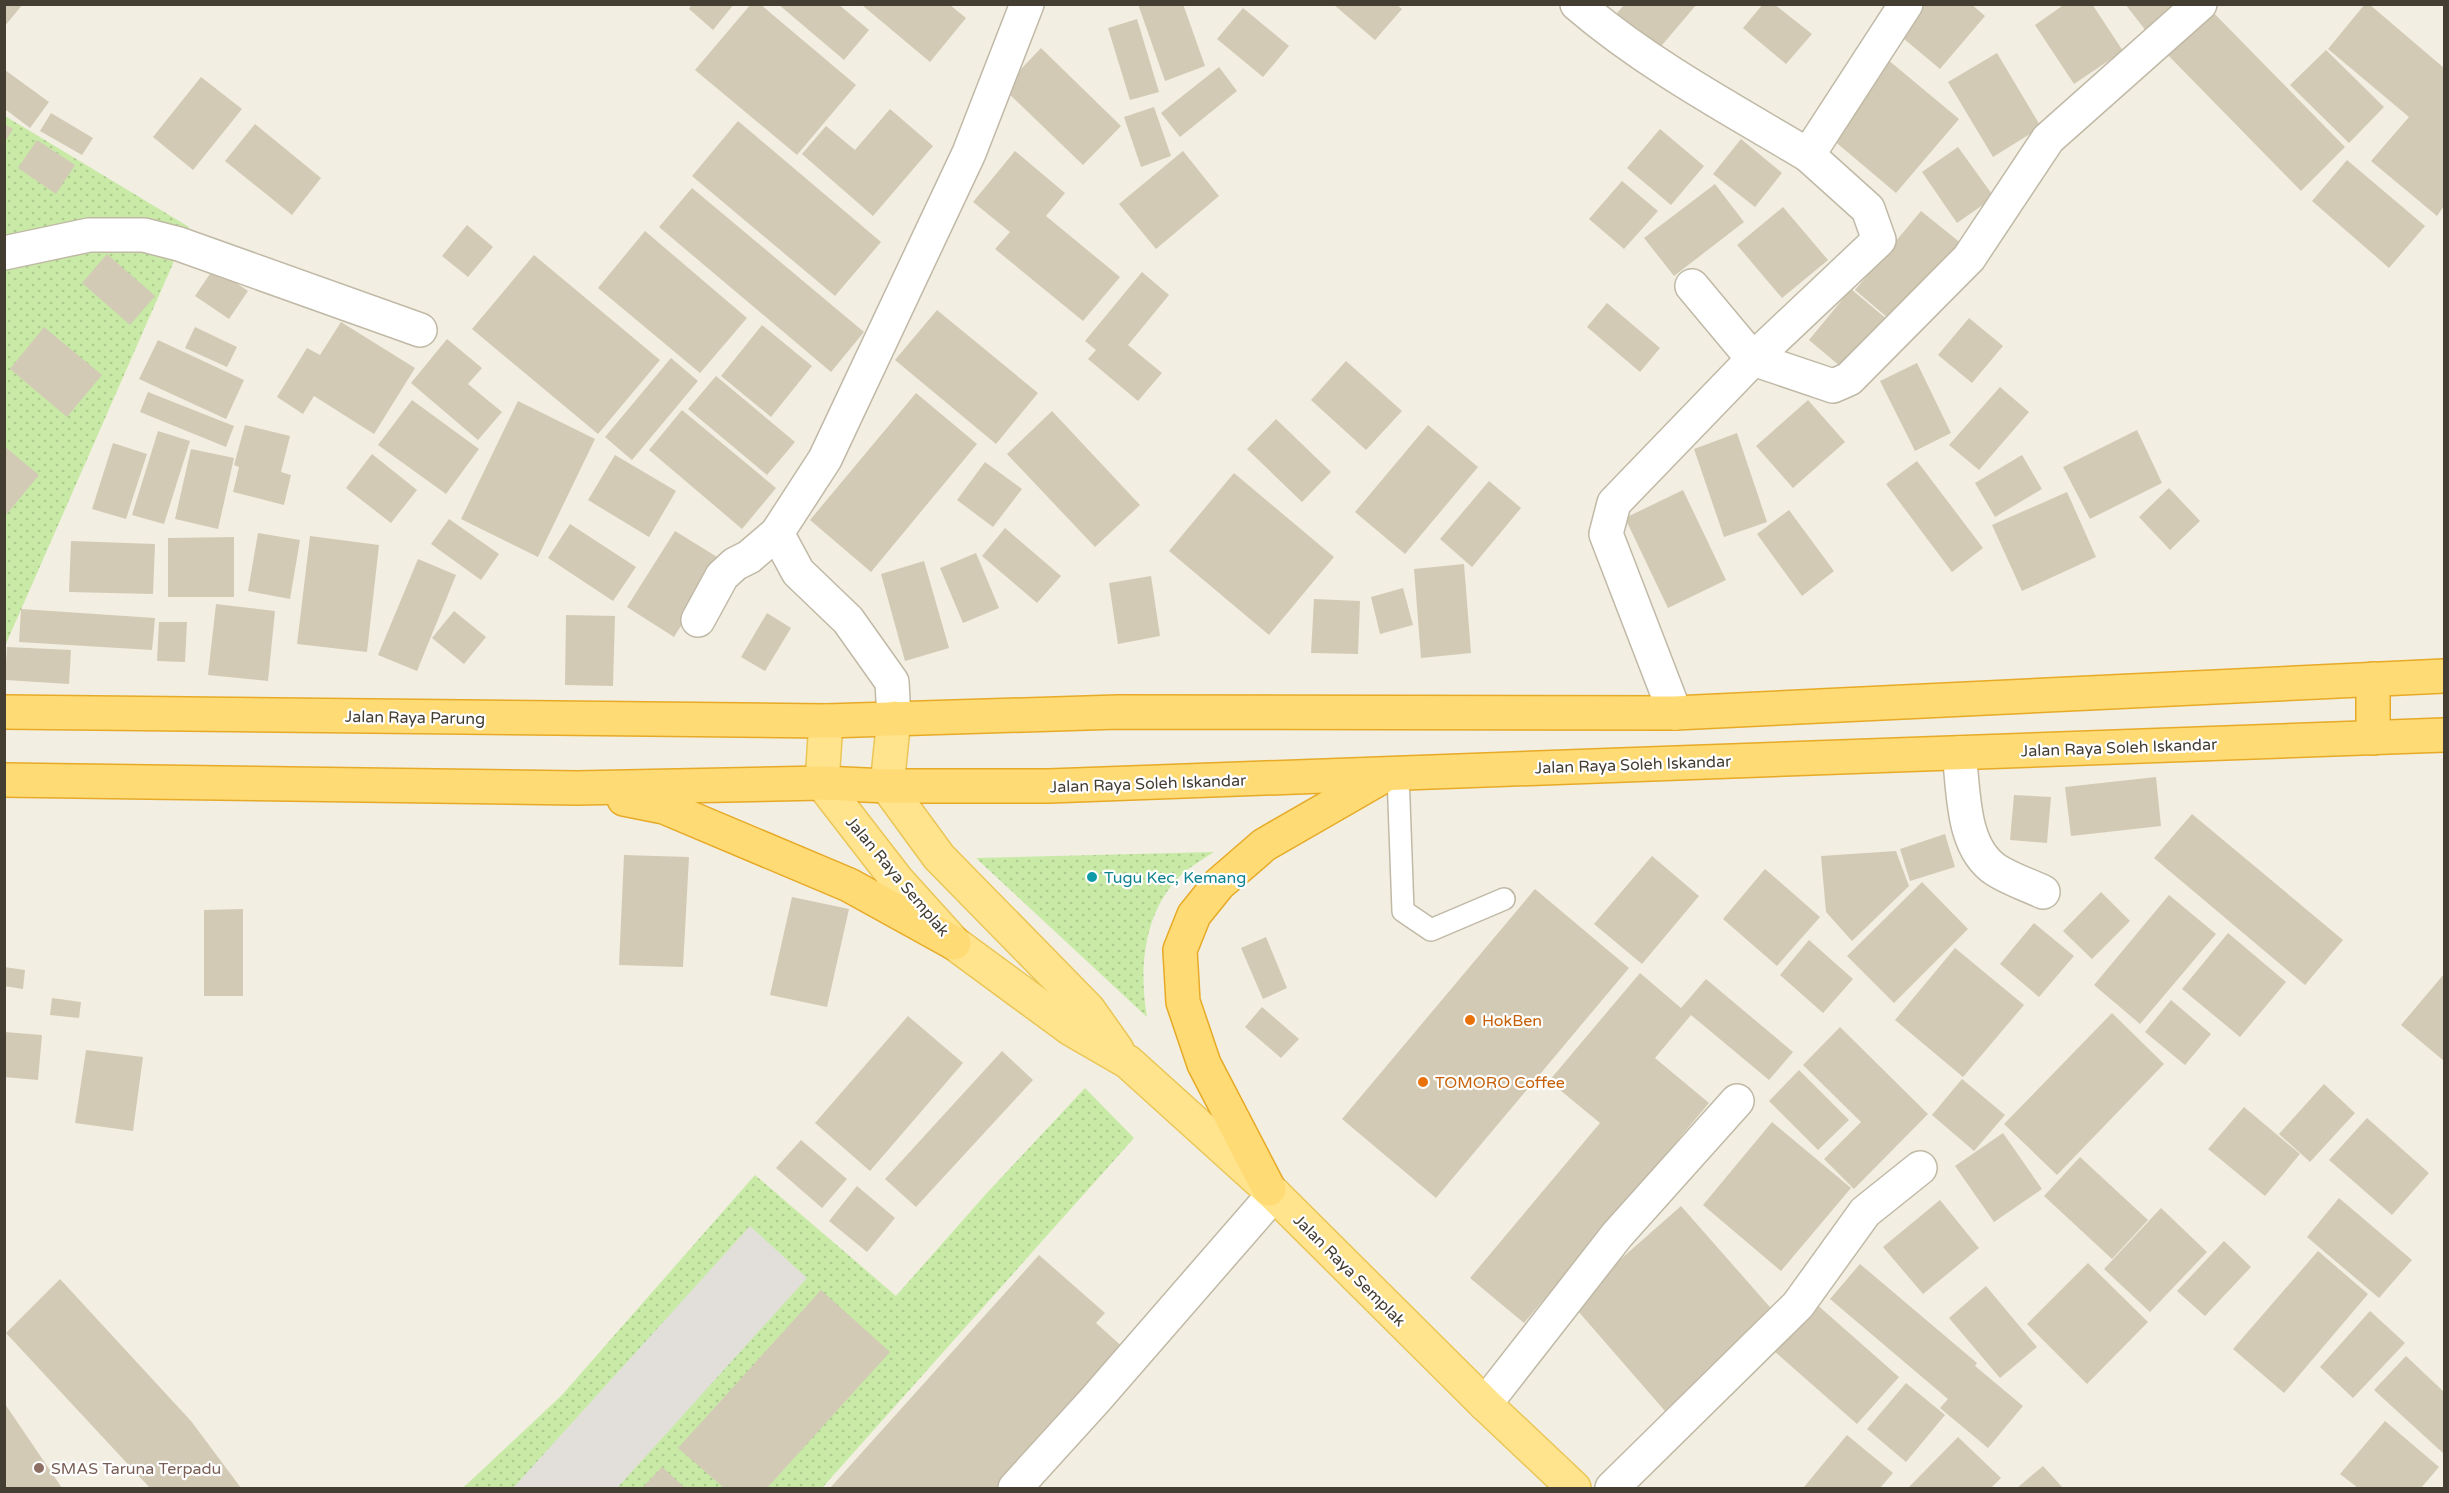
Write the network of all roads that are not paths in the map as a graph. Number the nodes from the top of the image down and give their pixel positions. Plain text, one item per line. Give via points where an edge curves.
1 (1027, 4) edge
2 (1576, 4) edge
3 (2200, 4) edge
4 (1898, 6) edge
5 (1808, 155) junction
6 (4, 253) edge
7 (1692, 286) dead end
8 (420, 330) dead end
9 (1753, 359) junction
10 (777, 532) junction
11 (698, 620) dead end
12 (2445, 676) edge
13 (2373, 679) junction
14 (4, 712) edge
15 (1675, 713) junction
16 (894, 718) junction
17 (826, 721) junction
18 (2445, 735) edge
19 (2373, 738) junction
20 (1959, 753) junction
21 (1392, 775) junction
22 (4, 780) edge
23 (822, 783) junction
24 (887, 786) junction
25 (577, 788) junction
26 (2043, 892) dead end
27 (1504, 899) dead end
28 (954, 943) junction
29 (1122, 1057) junction
30 (1737, 1101) dead end
31 (1920, 1168) dead end
32 (1271, 1191) junction
33 (1485, 1404) junction
34 (1016, 1488) edge
35 (1574, 1488) edge
36 (1612, 1488) edge

1 - 10 street via 969,153 825,459
2 - 5 street via 1606,30 1672,74
3 - 9 street via 2048,139 1969,258 1849,379 1833,386
4 - 5 street
5 - 9 street via 1869,209 1879,240
6 - 8 street via 88,235 144,235
7 - 9 street
9 - 15 street via 1614,503 1606,534
10 - 11 street via 722,576
10 - 16 street via 798,572 848,620 892,682
12 - 13 highway
13 - 15 highway
13 - 19 highway
14 - 17 highway, Jalan Raya Parung
15 - 16 highway via 1118,712
16 - 17 highway
16 - 24 main road
17 - 23 main road
18 - 19 highway, Jalan Raya Soleh Iskandar
19 - 20 highway, Jalan Raya Soleh Iskandar
20 - 21 highway, Jalan Raya Soleh Iskandar via 1545,766
20 - 26 street via 1969,830 1978,850 1995,870
21 - 24 highway, Jalan Raya Soleh Iskandar via 1049,786
21 - 27 lane via 1403,911 1431,930
21 - 32 highway via 1264,845 1219,884 1194,915 1180,950 1183,1002 1204,1064
22 - 25 highway
23 - 24 highway, Jalan Raya Soleh Iskandar
23 - 25 highway
23 - 28 main road, Jalan Raya Semplak via 897,880
24 - 29 main road, Jalan Raya Semplak via 939,857 1088,1010
25 - 28 highway via 664,807 770,850 849,885
28 - 29 main road, Jalan Raya Semplak via 1071,1029
29 - 32 main road, Jalan Raya Semplak
30 - 33 street via 1617,1234
31 - 36 street via 1865,1212 1798,1305
32 - 33 main road, Jalan Raya Semplak
32 - 34 street
33 - 35 main road, Jalan Raya Semplak

